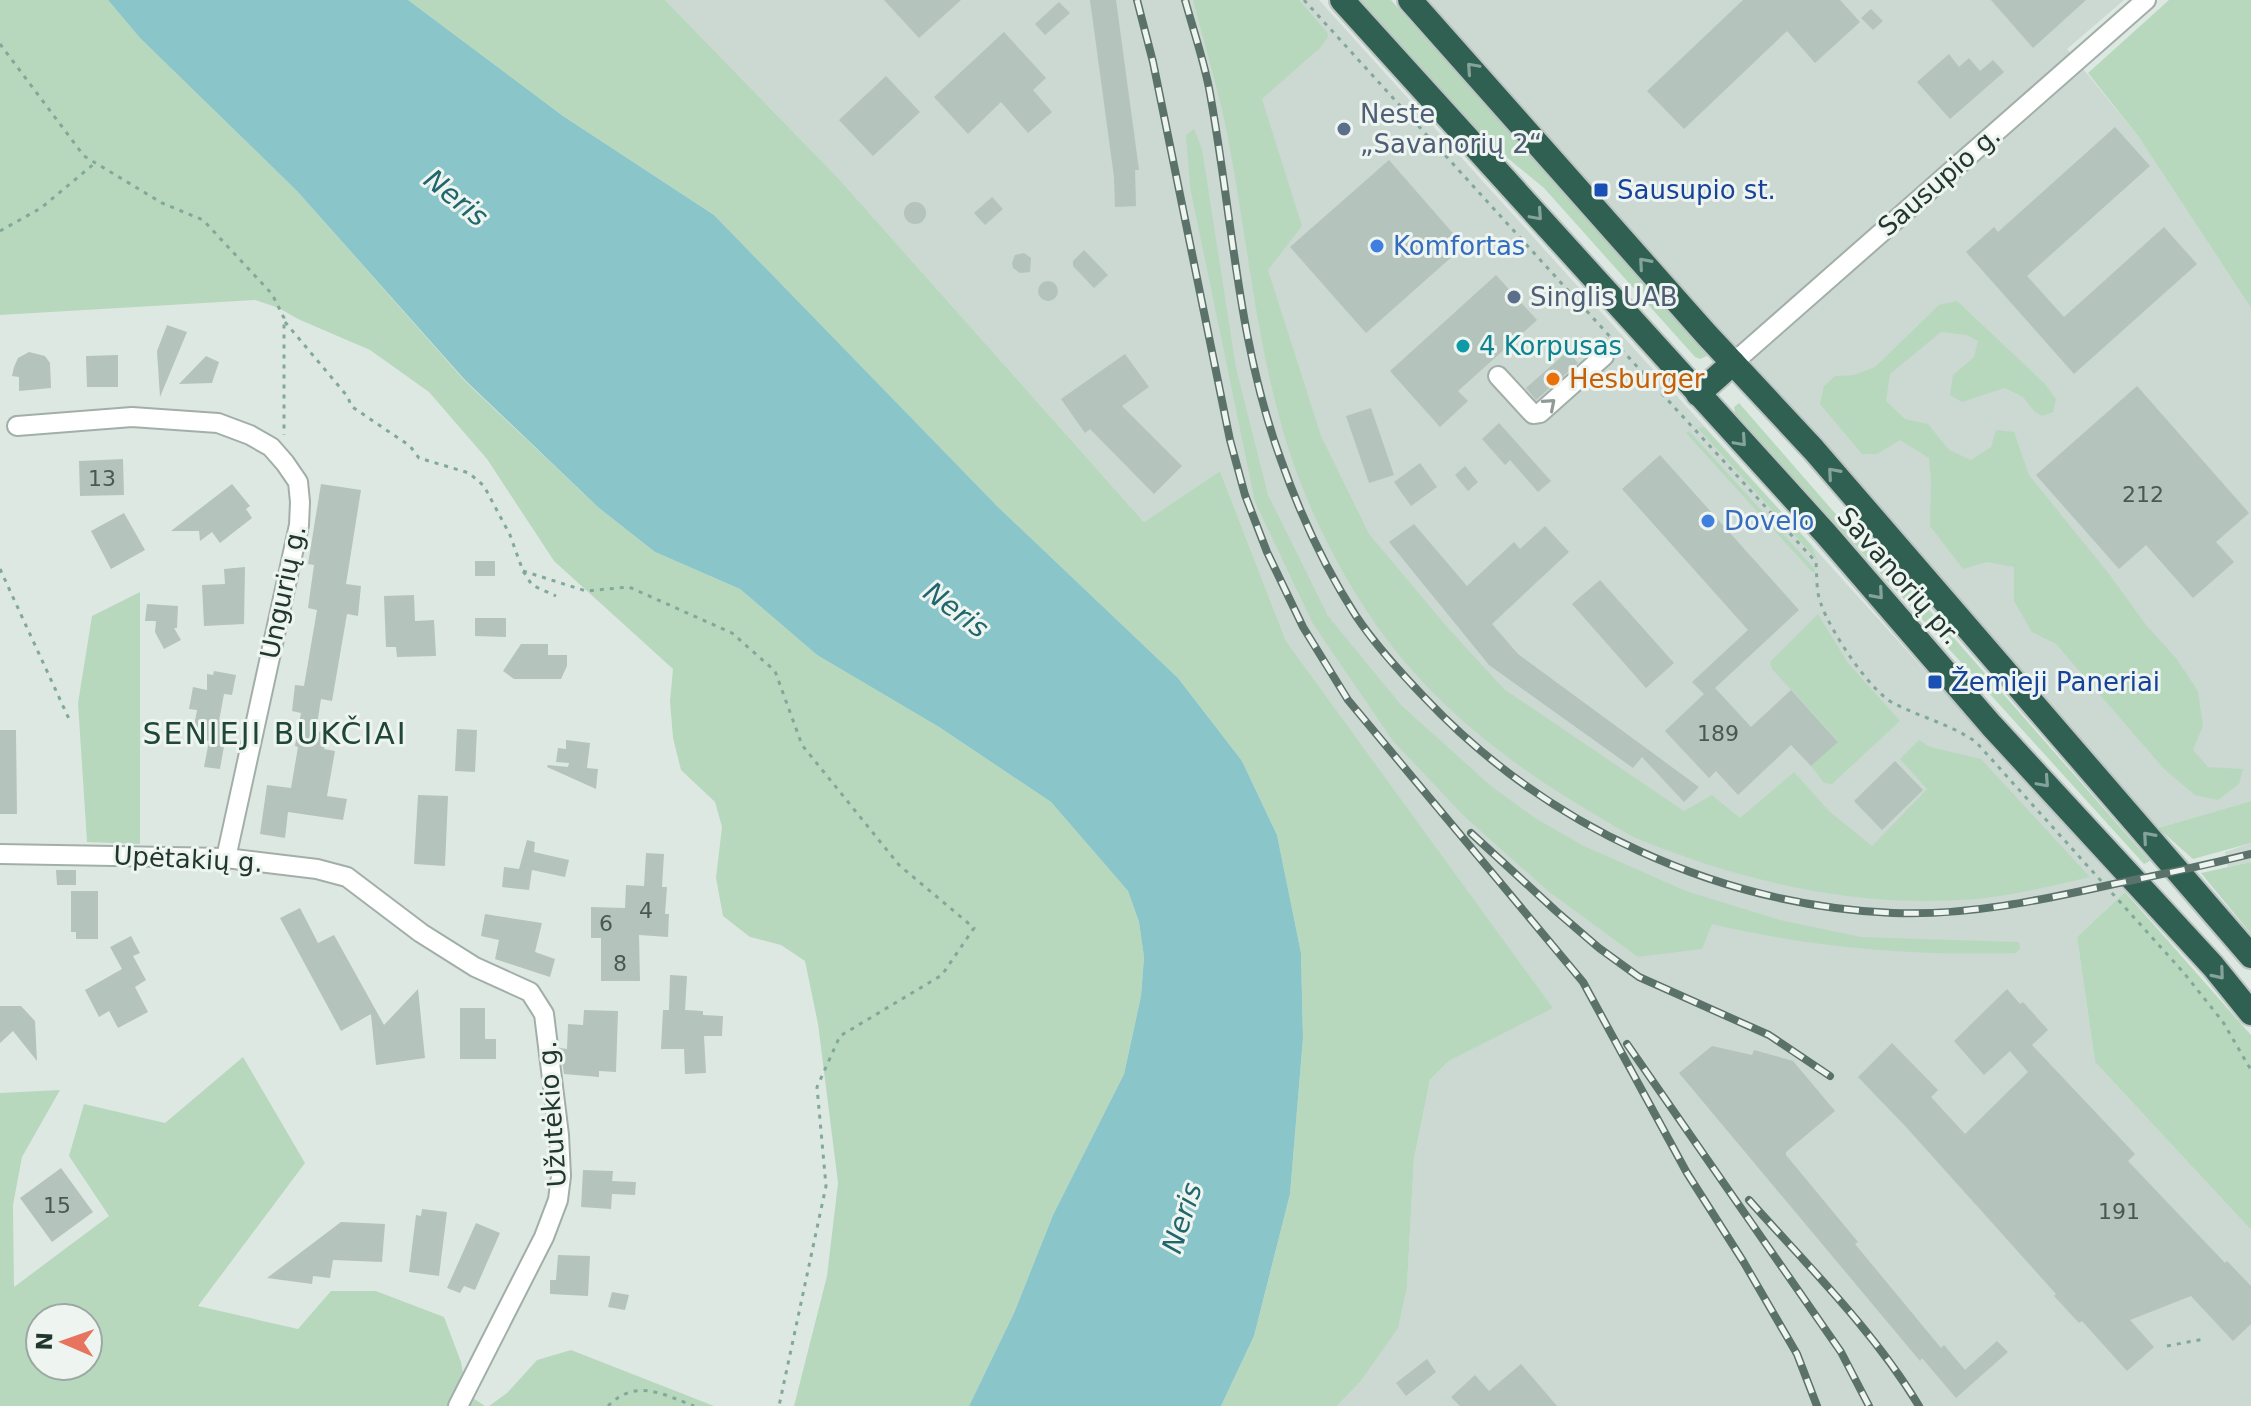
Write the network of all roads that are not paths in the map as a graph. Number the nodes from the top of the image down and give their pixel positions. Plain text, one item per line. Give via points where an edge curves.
1 (1342, 0) edge
2 (1410, 0) edge
3 (2146, 0) edge
4 (1604, 356) dead end
5 (1733, 363) junction
6 (1498, 376) dead end
7 (1698, 394) junction
8 (17, 426) dead end
9 (0, 854) edge
10 (226, 858) junction
11 (370, 893) joint
12 (2251, 956) edge
13 (2251, 1013) edge
14 (458, 1406) edge

1 -> 7 highway, Savanorių pr.
5 -> 2 highway, Savanorių pr.
3 - 5 street, Sausupio g.
6 -> 4 street via 1533,414 1540,413
5 - 7 highway
12 -> 5 highway, Savanorių pr.
7 -> 13 highway, Savanorių pr.
8 - 10 street, Ungurių g. via 132,417 218,423 271,447 298,482 299,525
9 - 10 street, Upėtakių g.
10 - 11 street, Upėtakių g. via 317,869 347,877
11 - 14 street, Užutėkio g. via 475,967 530,992 544,1014 559,1135 558,1200

